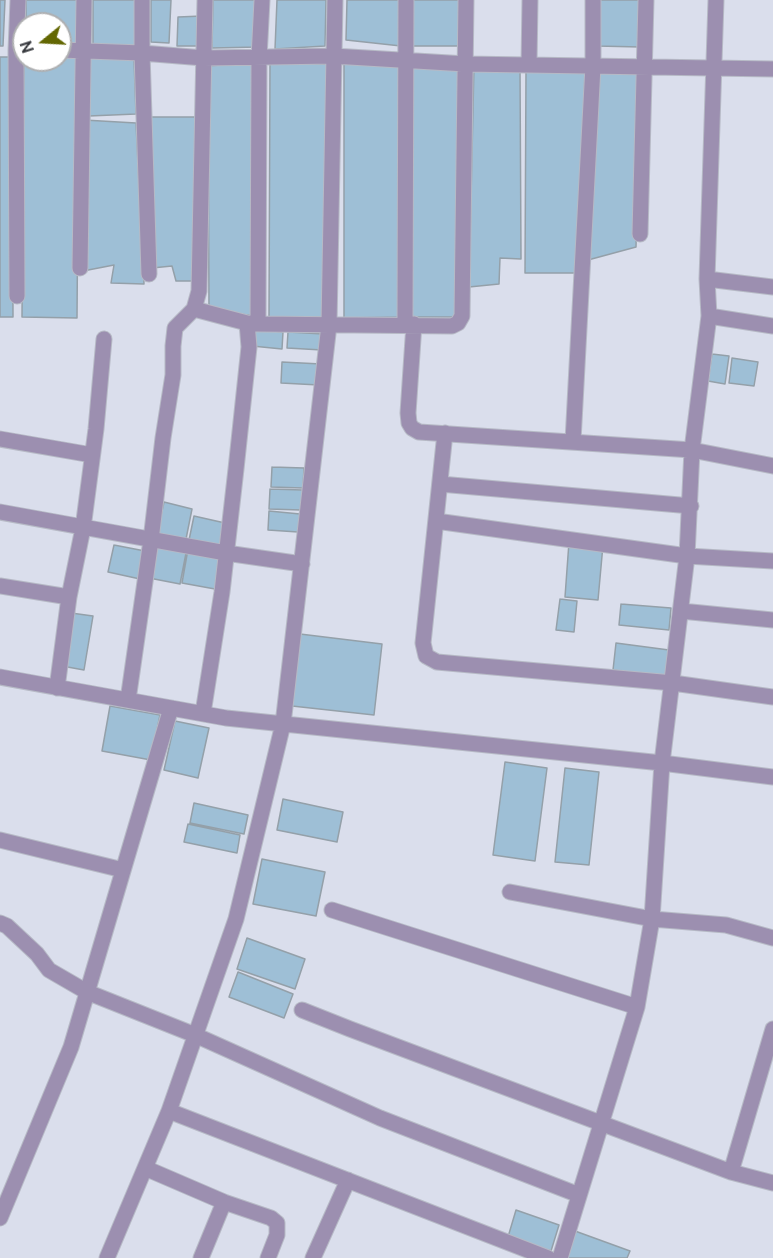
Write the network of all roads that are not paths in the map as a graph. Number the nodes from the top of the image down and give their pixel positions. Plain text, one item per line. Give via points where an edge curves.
1 (84, 0) edge
2 (142, 0) edge
3 (205, 0) edge
4 (262, 0) edge
5 (335, 0) edge
6 (406, 0) edge
7 (466, 0) edge
8 (530, 0) edge
9 (593, 0) edge
10 (646, 0) edge
11 (716, 0) edge
12 (72, 50) edge
13 (83, 50) junction
14 (142, 53) junction
15 (333, 56) junction
16 (204, 58) junction
17 (259, 58) junction
18 (406, 62) junction
19 (466, 64) junction
20 (529, 65) junction
21 (593, 66) junction
22 (645, 67) junction
23 (715, 68) junction
24 (773, 69) edge
25 (20, 72) edge
26 (640, 234) dead end
27 (80, 268) dead end
28 (149, 274) dead end
29 (707, 279) junction
30 (773, 286) edge
31 (17, 296) dead end
32 (194, 309) junction
33 (709, 316) junction
34 (253, 323) junction
35 (410, 324) junction
36 (329, 325) junction
37 (773, 326) edge
38 (104, 339) dead end
39 (445, 433) junction
40 (0, 439) edge
41 (573, 441) junction
42 (692, 450) junction
43 (92, 455) junction
44 (773, 466) edge
45 (440, 483) junction
46 (691, 506) junction
47 (0, 512) edge
48 (436, 521) junction
49 (83, 528) junction
50 (151, 540) junction
51 (226, 554) junction
52 (687, 556) junction
53 (773, 561) edge
54 (302, 564) junction
55 (0, 586) edge
56 (69, 597) junction
57 (681, 611) junction
58 (773, 620) edge
59 (0, 677) edge
60 (672, 682) junction
61 (57, 688) junction
62 (773, 697) edge
63 (128, 700) junction
64 (171, 708) junction
65 (204, 713) junction
66 (283, 724) junction
67 (662, 763) junction
68 (773, 777) edge
69 (0, 840) edge
70 (123, 870) junction
71 (510, 892) dead end
72 (332, 910) dead end
73 (652, 919) junction
74 (0, 924) edge
75 (773, 938) edge
76 (87, 992) junction
77 (638, 1007) junction
78 (302, 1010) dead end
79 (773, 1029) edge
80 (195, 1035) junction
81 (169, 1111) junction
82 (601, 1124) junction
83 (145, 1168) junction
84 (731, 1172) junction
85 (348, 1180) junction
86 (773, 1183) edge
87 (579, 1196) junction
88 (224, 1202) junction
89 (0, 1218) edge
90 (107, 1258) edge
91 (201, 1258) edge
92 (268, 1258) edge
93 (313, 1258) edge
94 (548, 1258) edge
95 (560, 1258) edge

1 - 13 street
2 - 14 street
3 - 16 street
4 - 17 street
5 - 15 street
6 - 18 street
7 - 19 street
8 - 20 street
9 - 21 street
10 - 22 street
11 - 23 street
12 - 13 street
13 - 14 street
13 - 27 street
14 - 16 street
14 - 28 street
15 - 17 street
15 - 18 street
15 - 36 street
16 - 17 street
16 - 32 street via 199,291
17 - 34 street
18 - 19 street
18 - 35 street
19 - 20 street
19 - 35 street via 462,316 452,326
20 - 21 street
21 - 22 street
21 - 41 street
22 - 23 street
22 - 26 street
23 - 24 street
23 - 29 street
25 - 31 street
29 - 30 street
29 - 33 street
32 - 34 street
32 - 50 street via 175,328 173,375
33 - 37 street
33 - 42 street
34 - 36 street
34 - 51 street
35 - 36 street
35 - 39 street via 409,423 419,432
36 - 54 street
38 - 43 street
39 - 41 street
39 - 45 street
40 - 43 street
41 - 42 street
42 - 44 street
42 - 46 street
43 - 49 street
45 - 46 street
45 - 48 street
46 - 52 street
47 - 49 street
48 - 52 street
48 - 60 street via 423,643 426,656 437,662
49 - 50 street
49 - 56 street
50 - 51 street
50 - 63 street
51 - 54 street
51 - 65 street
52 - 53 street
52 - 57 street
54 - 66 street
55 - 56 street
56 - 61 street
57 - 58 street
57 - 60 street
59 - 61 street
60 - 62 street
60 - 67 street
61 - 63 street
63 - 64 street
64 - 65 street
64 - 70 street
65 - 66 street
66 - 67 street
66 - 80 street via 236,919
67 - 68 street
67 - 73 street
69 - 70 street
70 - 76 street
71 - 73 street
72 - 77 street
73 - 75 street via 726,925
73 - 77 street
74 - 76 street via 7,926 50,970
76 - 80 street
76 - 89 street via 71,1047
77 - 82 street
78 - 82 street
79 - 84 street
80 - 81 street
80 - 87 street via 380,1118
81 - 83 street
81 - 85 street
82 - 84 street
82 - 87 street
83 - 88 street
83 - 90 street
84 - 86 street
85 - 93 street
85 - 94 street
87 - 95 street
88 - 91 street
88 - 92 street via 278,1223

